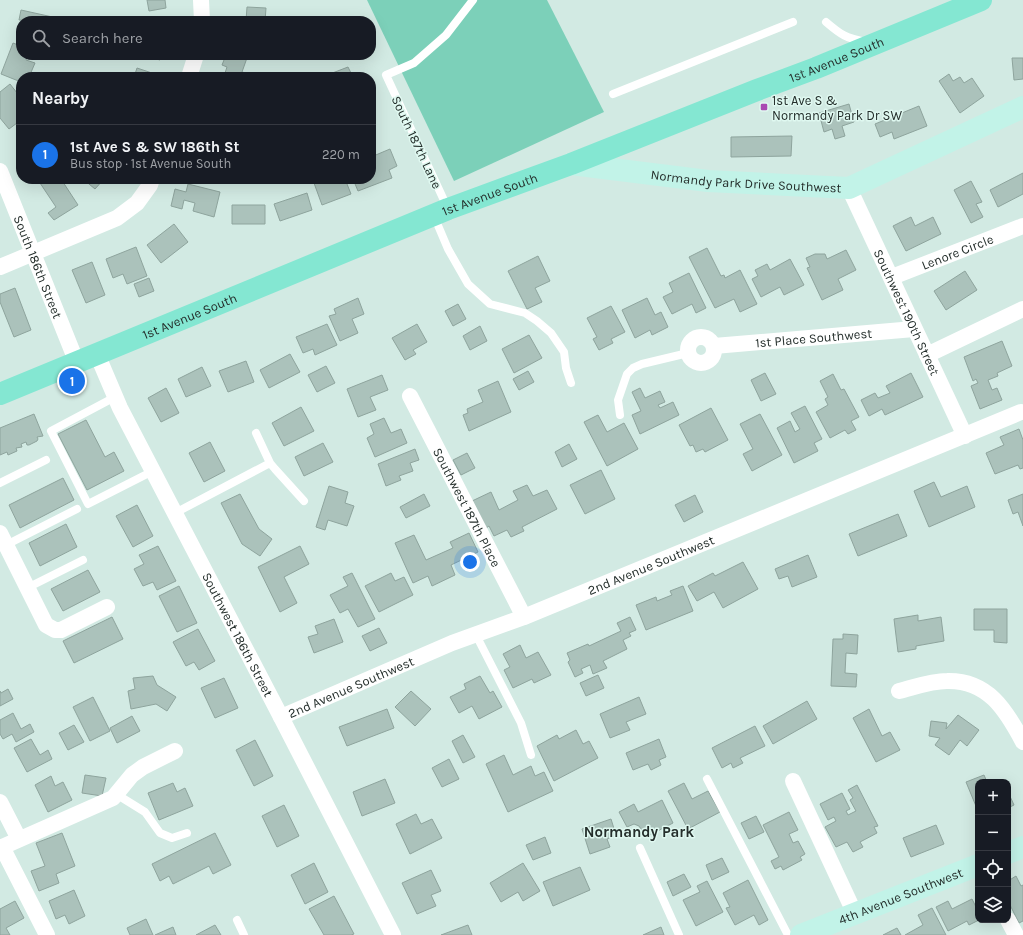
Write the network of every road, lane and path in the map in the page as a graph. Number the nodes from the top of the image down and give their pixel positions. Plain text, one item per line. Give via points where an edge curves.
1 (201, 0) edge
2 (473, 0) edge
3 (981, 0) edge
4 (202, 16) edge
5 (793, 22) dead end
6 (826, 22) dead end
7 (874, 44) junction
8 (194, 60) edge
9 (191, 72) edge
10 (613, 94) dead end
11 (1023, 107) edge
12 (571, 164) junction
13 (0, 171) edge
14 (150, 184) edge
15 (849, 188) junction
16 (441, 212) junction
17 (1023, 226) edge
18 (33, 254) junction
19 (0, 267) edge
20 (892, 277) junction
21 (1023, 309) edge
22 (914, 329) junction
23 (688, 353) joint
24 (97, 354) junction
25 (927, 355) junction
26 (77, 363) junction
27 (571, 383) dead end
28 (0, 394) edge
29 (410, 396) dead end
30 (115, 397) junction
31 (1021, 412) dead end
32 (620, 415) dead end
33 (256, 433) dead end
34 (965, 436) junction
35 (46, 460) dead end
36 (270, 463) junction
37 (153, 471) junction
38 (0, 483) edge
39 (304, 501) dead end
40 (77, 509) dead end
41 (175, 513) junction
42 (3, 539) edge
43 (83, 560) dead end
44 (27, 588) junction
45 (107, 607) dead end
46 (524, 617) junction
47 (476, 634) junction
48 (899, 691) dead end
49 (281, 717) junction
50 (1023, 742) edge
51 (174, 752) dead end
52 (531, 755) dead end
53 (708, 779) dead end
54 (793, 781) dead end
55 (116, 794) junction
56 (0, 802) edge
57 (187, 833) dead end
58 (20, 839) junction
59 (1, 847) edge
60 (1023, 847) edge
61 (640, 848) dead end
62 (1011, 852) edge
63 (975, 866) edge
64 (855, 914) junction
65 (237, 920) dead end
66 (1010, 923) edge
67 (47, 935) edge
68 (244, 935) edge
69 (392, 935) edge
70 (679, 935) edge
71 (788, 935) edge
72 (801, 935) edge
73 (1016, 935) edge

1 - 4 street
2 - 16 lane, South 187th Lane via 446,35 414,63 386,75
3 - 7 main road, 1st Avenue South
5 - 10 lane
6 - 7 lane via 847,38
7 - 12 main road, 1st Avenue South
8 - 9 street
11 - 15 street, Normandy Park Drive Southwest
12 - 15 street, Normandy Park Drive Southwest via 708,181
12 - 16 main road, 1st Avenue South
13 - 18 street, South 186th Street
14 - 18 street via 137,203 117,218
15 - 20 street, Southwest 190th Street
16 - 24 main road, 1st Avenue South
16 - 27 lane, South 187th Lane via 448,249 468,284 490,304 525,313 537,320 564,352
17 - 20 street, Lenore Circle
18 - 19 street
18 - 26 street, South 186th Street
20 - 22 street, Southwest 190th Street
21 - 25 street
22 - 23 street, 1st Place Southwest via 714,346 711,358 704,363 692,360
22 - 25 street, Southwest 190th Street
23 - 32 lane via 633,368 627,374 618,400
24 - 26 main road, 1st Avenue South
24 - 30 street, Southwest 186th Street
25 - 34 street, Southwest 190th Street
26 - 28 main road, 1st Avenue South
29 - 46 street, Southwest 187th Place
30 - 37 street, Southwest 186th Street
30 - 37 lane via 51,431 88,504
31 - 34 street, 2nd Avenue Southwest
33 - 36 lane
34 - 46 street, 2nd Avenue Southwest
35 - 38 lane
36 - 39 lane
36 - 41 lane
37 - 41 street, Southwest 186th Street
40 - 42 lane
41 - 49 street, Southwest 186th Street
42 - 44 street
43 - 44 lane
44 - 45 street via 46,625 55,630 61,630
46 - 47 street, 2nd Avenue Southwest
47 - 49 street, 2nd Avenue Southwest
47 - 52 lane via 521,723
48 - 50 street via 931,682 948,681 963,682 980,688 1004,709
49 - 69 street, Southwest 186th Street
51 - 55 street via 143,767 132,775
53 - 71 lane
54 - 64 street
55 - 57 lane via 145,812 160,833 172,838
55 - 58 street via 113,798
56 - 58 street
58 - 59 street
59 - 67 street
60 - 62 street
61 - 70 lane
63 - 64 street, 4th Avenue Southwest
64 - 72 street, 4th Avenue Southwest
65 - 68 lane
66 - 73 street

